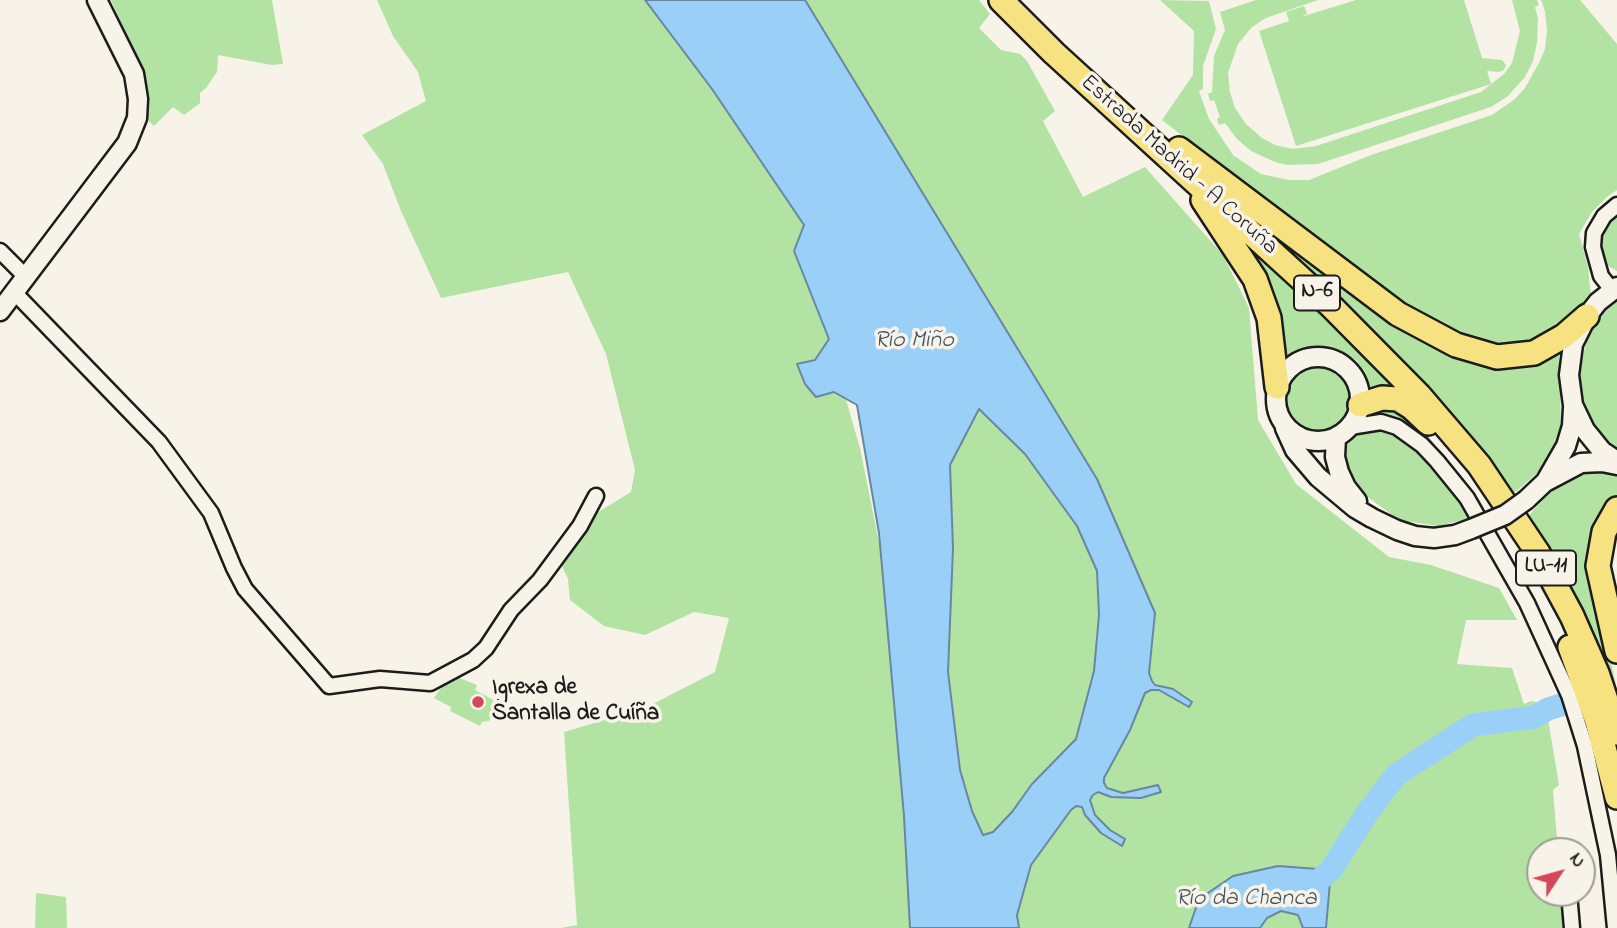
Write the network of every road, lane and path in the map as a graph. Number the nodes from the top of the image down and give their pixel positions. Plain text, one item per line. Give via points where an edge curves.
1 (97, 0) edge
2 (1001, 0) edge
3 (1123, 116) junction
4 (1184, 171) junction
5 (1617, 205) edge
6 (0, 251) edge
7 (26, 277) junction
8 (1614, 289) edge
9 (15, 292) junction
10 (0, 311) edge
11 (1587, 316) junction
12 (1278, 387) junction
13 (1360, 405) junction
14 (1573, 405) junction
15 (1283, 422) junction
16 (1442, 422) junction
17 (1343, 432) junction
18 (1617, 463) edge
19 (1545, 482) junction
20 (596, 496) dead end
21 (1491, 498) junction
22 (1617, 509) edge
23 (1372, 518) junction
24 (1617, 651) edge
25 (1617, 733) edge
26 (1617, 797) edge
27 (1570, 907) edge
28 (1572, 928) edge
29 (1615, 928) edge

1 - 7 street via 134,74 137,118 127,143
2 - 3 highway, Estrada Madrid - A Coruña / N-6
3 - 4 highway, Estrada Madrid - A Coruña / N-6
3 - 11 highway via 1140,119 1398,314 1456,345 1497,357 1534,353
4 - 12 highway via 1255,279 1269,318
4 - 16 highway, Estrada Madrid - A Coruña / N-6 via 1345,319
5 - 8 street via 1594,233 1601,276
6 - 7 street
7 - 9 street
8 - 11 street
9 - 10 street
9 - 20 street via 159,442 211,513 245,589 330,686 380,679 430,683 473,660 540,580
11 - 14 street via 1573,344 1569,375
12 - 13 street via 1291,366 1327,357 1349,370 1360,392
12 - 15 street
13 - 17 street
13 - 21 highway via 1390,398 1411,407
14 - 18 street via 1585,430
14 - 19 street via 1566,446
15 - 17 street via 1312,441
15 - 23 street via 1295,450 1318,477
16 - 21 highway, Estrada Madrid - A Coruña / LU-11
16 - 25 highway, Estrada Madrid - A Coruña / LU-11 via 1486,474 1538,553 1572,616
17 - 23 street via 1335,457 1339,472
17 - 29 street via 1381,422 1397,427 1430,453 1467,498 1527,603 1569,695 1585,746 1608,855
18 - 19 street via 1581,463
19 - 23 street, bridge via 1505,515 1455,535 1415,536
21 - 26 highway, Estrada Madrid - A Coruña / LU-11 via 1549,598 1573,653
22 - 24 highway via 1604,532 1598,566
27 - 28 street

